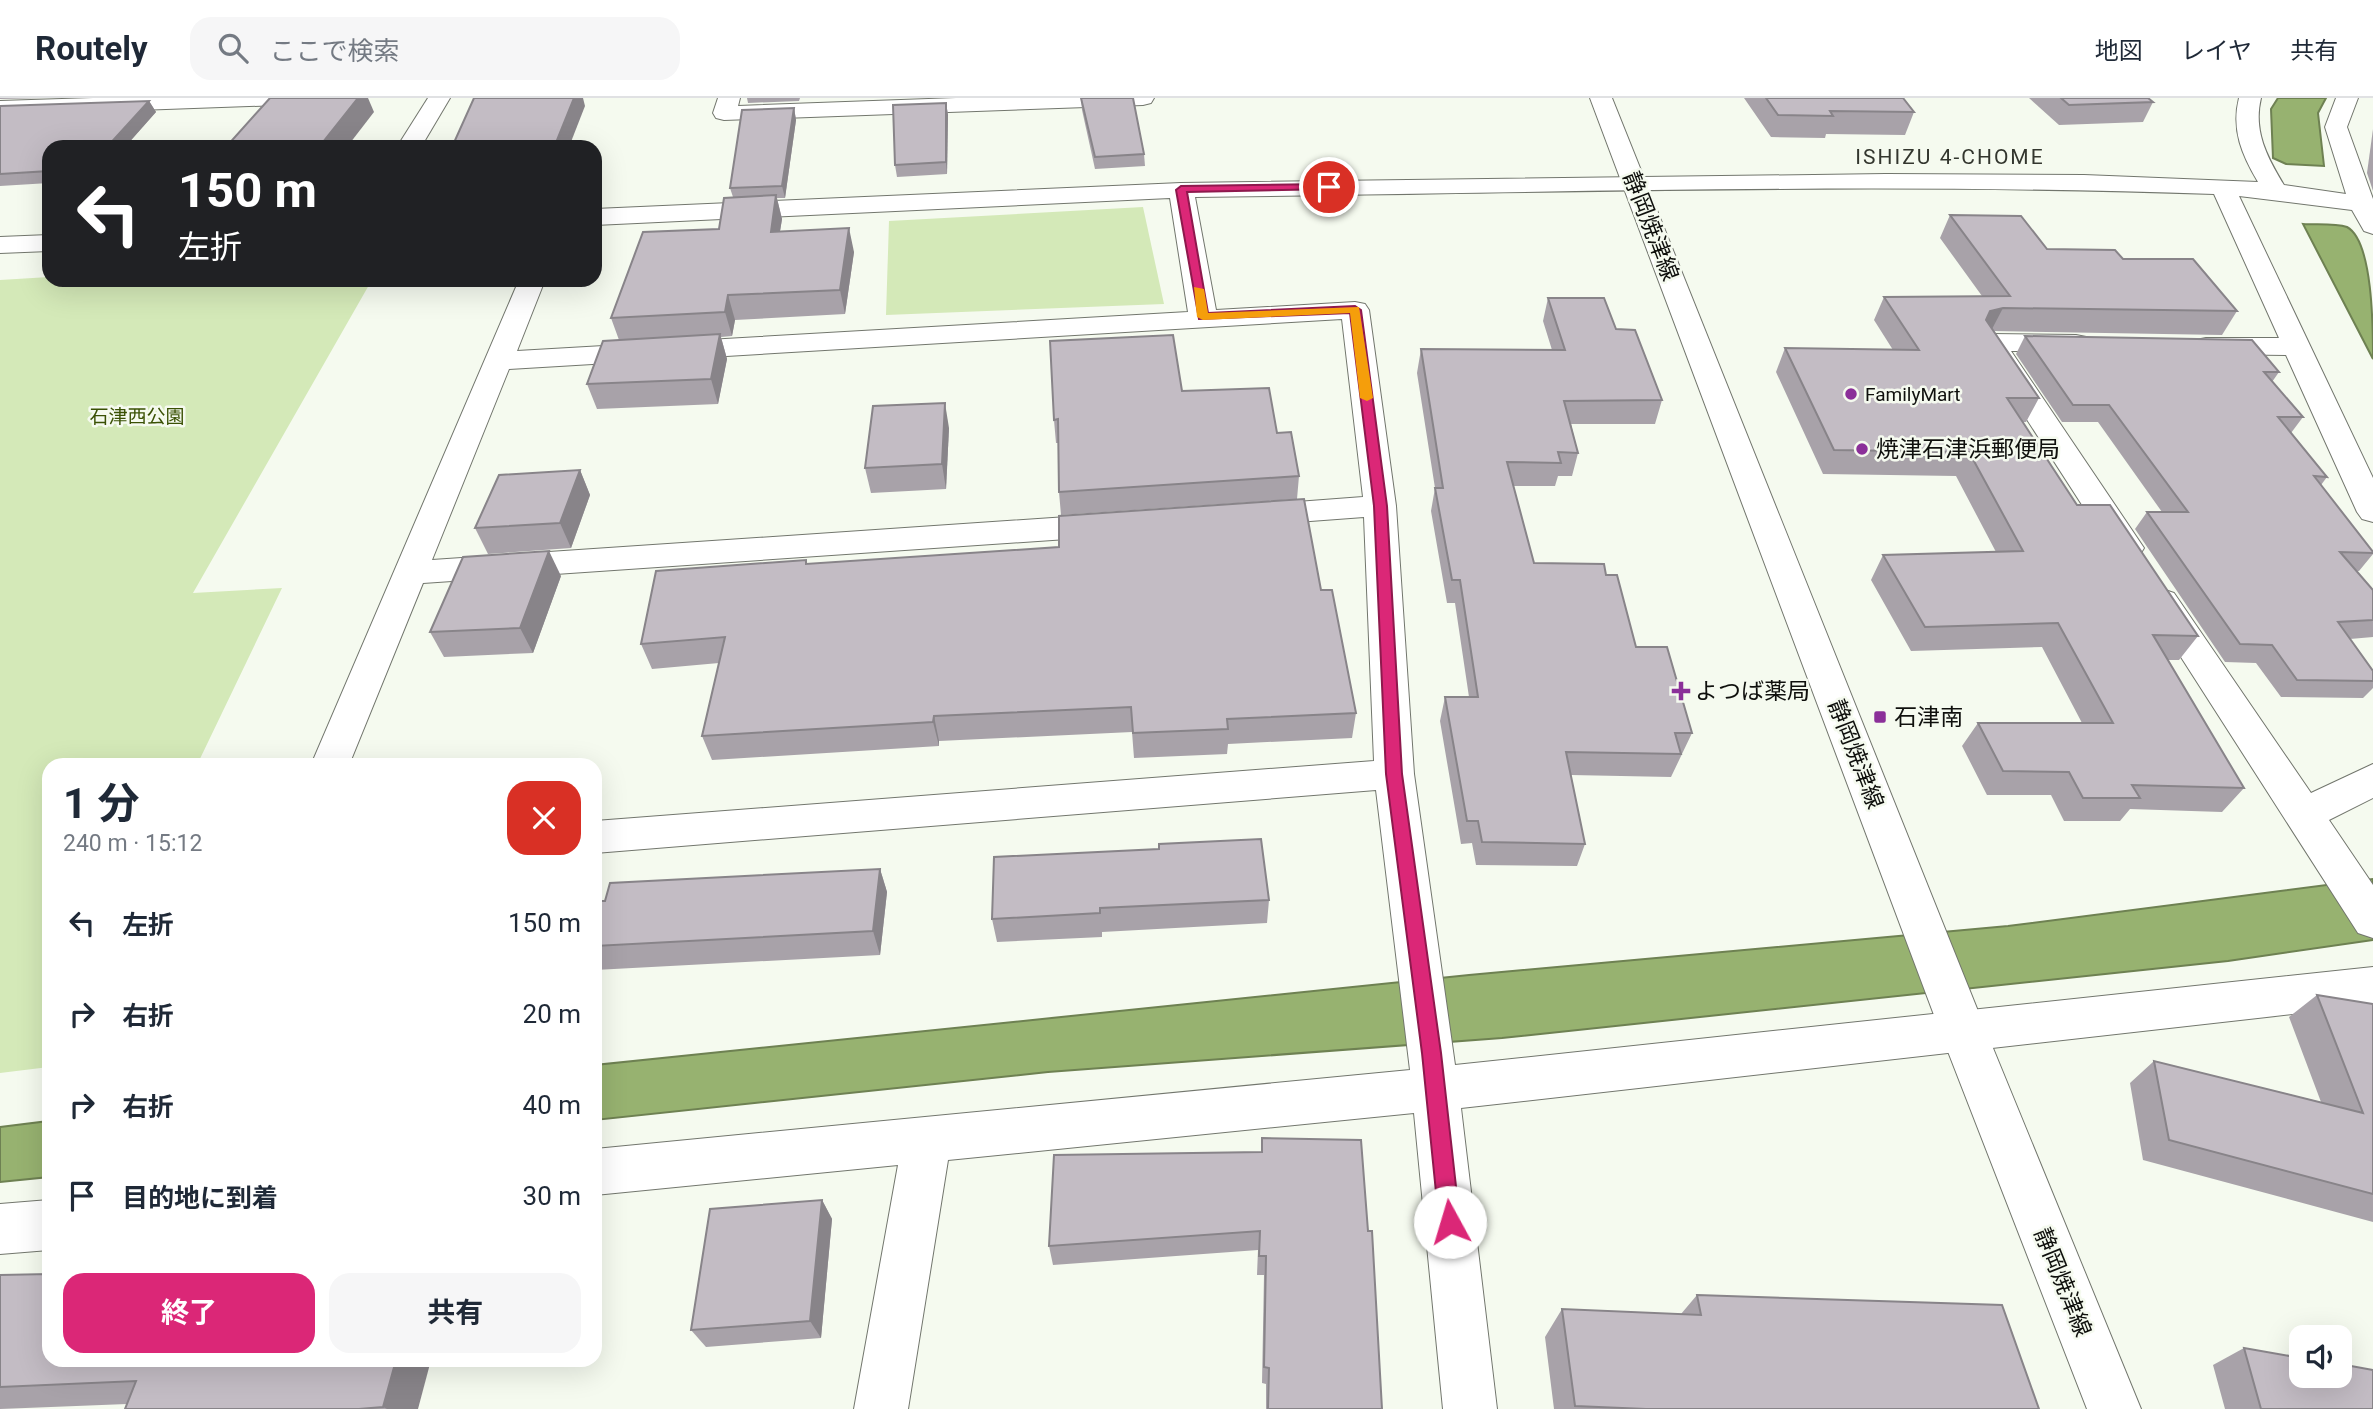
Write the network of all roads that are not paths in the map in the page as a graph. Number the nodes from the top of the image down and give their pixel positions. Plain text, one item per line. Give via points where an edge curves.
1 (281, 98) edge
2 (439, 98) edge
3 (729, 98) edge
4 (1143, 98) edge
5 (1601, 98) edge
6 (2250, 98) edge
7 (2347, 98) edge
8 (0, 108) edge
9 (413, 140) edge
10 (1634, 185) junction
11 (2223, 187) junction
12 (1181, 190) junction
13 (2275, 191) junction
14 (2368, 202) edge
15 (602, 217) edge
16 (42, 243) edge
17 (0, 245) edge
18 (529, 287) edge
19 (1203, 317) junction
20 (2103, 344) edge
21 (2172, 345) edge
22 (2298, 347) junction
23 (497, 361) junction
24 (1380, 506) junction
25 (2373, 512) edge
26 (1227, 517) edge
27 (1144, 522) edge
28 (408, 573) junction
29 (333, 758) edge
30 (1394, 774) junction
31 (2373, 779) edge
32 (2302, 814) junction
33 (602, 836) edge
34 (2373, 920) edge
35 (2373, 986) edge
36 (1957, 1017) junction
37 (1433, 1071) junction
38 (927, 1140) junction
39 (602, 1171) edge
40 (42, 1226) edge
41 (0, 1229) edge
42 (880, 1409) edge
43 (1470, 1409) edge
44 (2114, 1409) edge

1 - 8 street
2 - 9 street
3 - 4 street via 724,113
5 - 10 street, 静岡焼津線
6 - 13 street via 2246,108 2249,146
7 - 14 street via 2336,127
10 - 11 street via 1912,181
10 - 12 street
10 - 36 street, 静岡焼津線
11 - 13 street
11 - 22 street
12 - 15 street
12 - 19 street
13 - 14 street
16 - 17 street
18 - 23 street
19 - 23 street
19 - 24 street via 1355,310
20 - 32 street via 1991,342
21 - 22 street
22 - 25 street
23 - 28 street
24 - 26 street
24 - 30 street
27 - 28 street
28 - 29 street
30 - 33 street
30 - 37 street
31 - 32 street
32 - 34 street
35 - 36 street
36 - 37 street
36 - 44 street, 静岡焼津線
37 - 38 street
37 - 43 street
38 - 39 street
38 - 42 street
40 - 41 street

